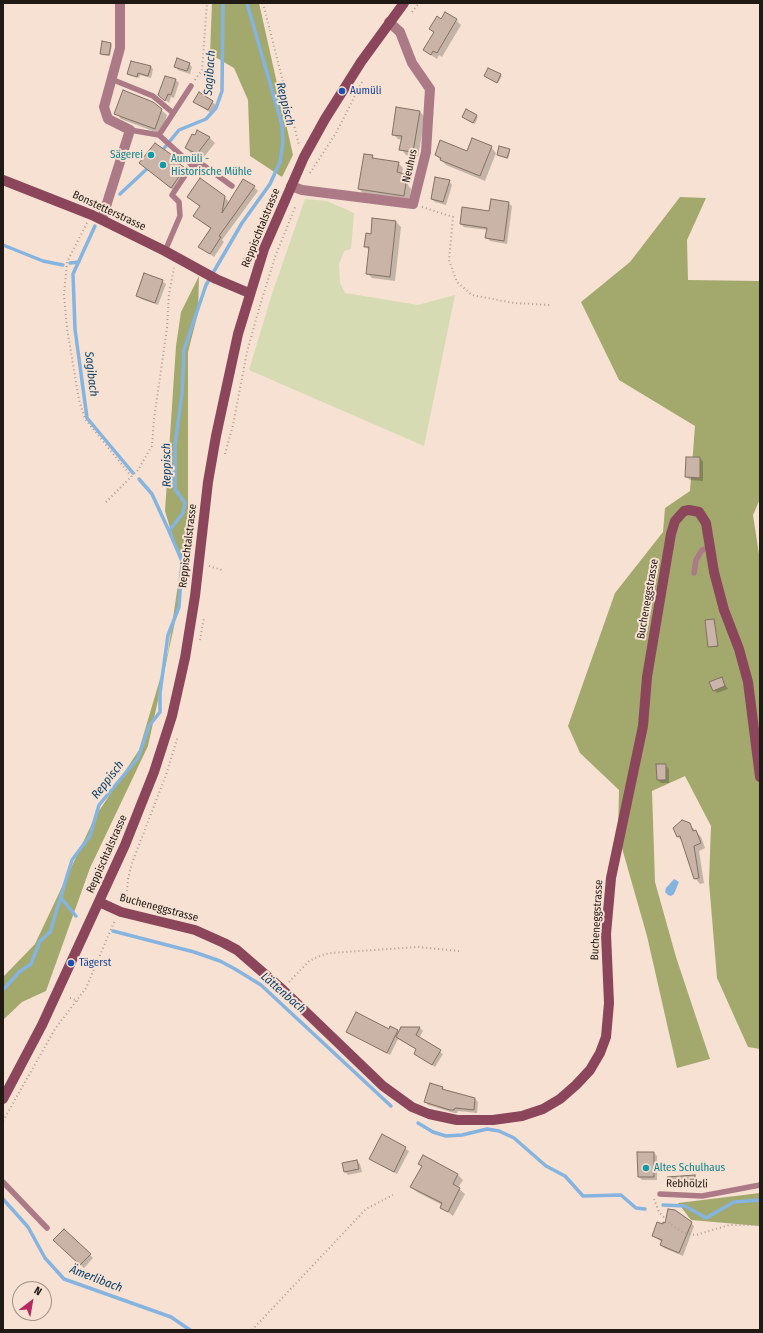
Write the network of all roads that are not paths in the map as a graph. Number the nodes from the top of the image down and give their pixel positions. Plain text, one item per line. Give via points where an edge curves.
1 (120, 3) edge
2 (404, 3) edge
3 (389, 22) junction
4 (111, 79) junction
5 (191, 86) road end
6 (173, 113) junction
7 (130, 130) junction
8 (158, 135) junction
9 (192, 165) junction
10 (3, 180) edge
11 (232, 186) dead end
12 (291, 186) junction
13 (102, 220) junction
14 (165, 251) junction
15 (249, 293) junction
16 (710, 548) junction
17 (694, 573) dead end
18 (760, 777) edge
19 (99, 902) junction
20 (3, 1099) edge
21 (3, 1182) edge
22 (760, 1185) edge
23 (660, 1194) dead end
24 (47, 1228) dead end

1 - 4 street via 120,48
2 - 3 main road, Reppischtalstrasse
3 - 12 main road, Reppischtalstrasse via 345,86 304,157
3 - 12 street, Neuhus via 400,32 412,62 430,89 426,152 413,204 302,190
4 - 6 lane via 153,96
4 - 7 street via 104,108 108,119
5 - 6 lane
6 - 8 lane
7 - 8 lane
7 - 13 street
8 - 9 lane
9 - 11 lane via 203,165
9 - 14 lane via 172,195 179,202 180,216
10 - 13 main road, Bonstetterstrasse
12 - 15 main road, Reppischtalstrasse via 264,249
13 - 14 main road, Bonstetterstrasse
14 - 15 main road, Bonstetterstrasse via 216,279
15 - 19 main road, Reppischtalstrasse via 216,436 185,658 172,716 137,818
16 - 17 lane via 702,550 696,560
16 - 18 main road, Bucheneggstrasse via 724,610 748,682
16 - 19 main road, Bucheneggstrasse via 703,516 694,510 684,511 675,521 671,534 647,677 642,726 611,878 606,934 609,1003 606,1037 600,1053 576,1085 543,1109 522,1116 476,1121 429,1114 404,1102 383,1086 282,988 250,960 224,943 181,926 121,912
19 - 20 main road, Reppischtalstrasse via 42,1025
21 - 24 lane
22 - 23 lane, Rebhölzli via 702,1196

